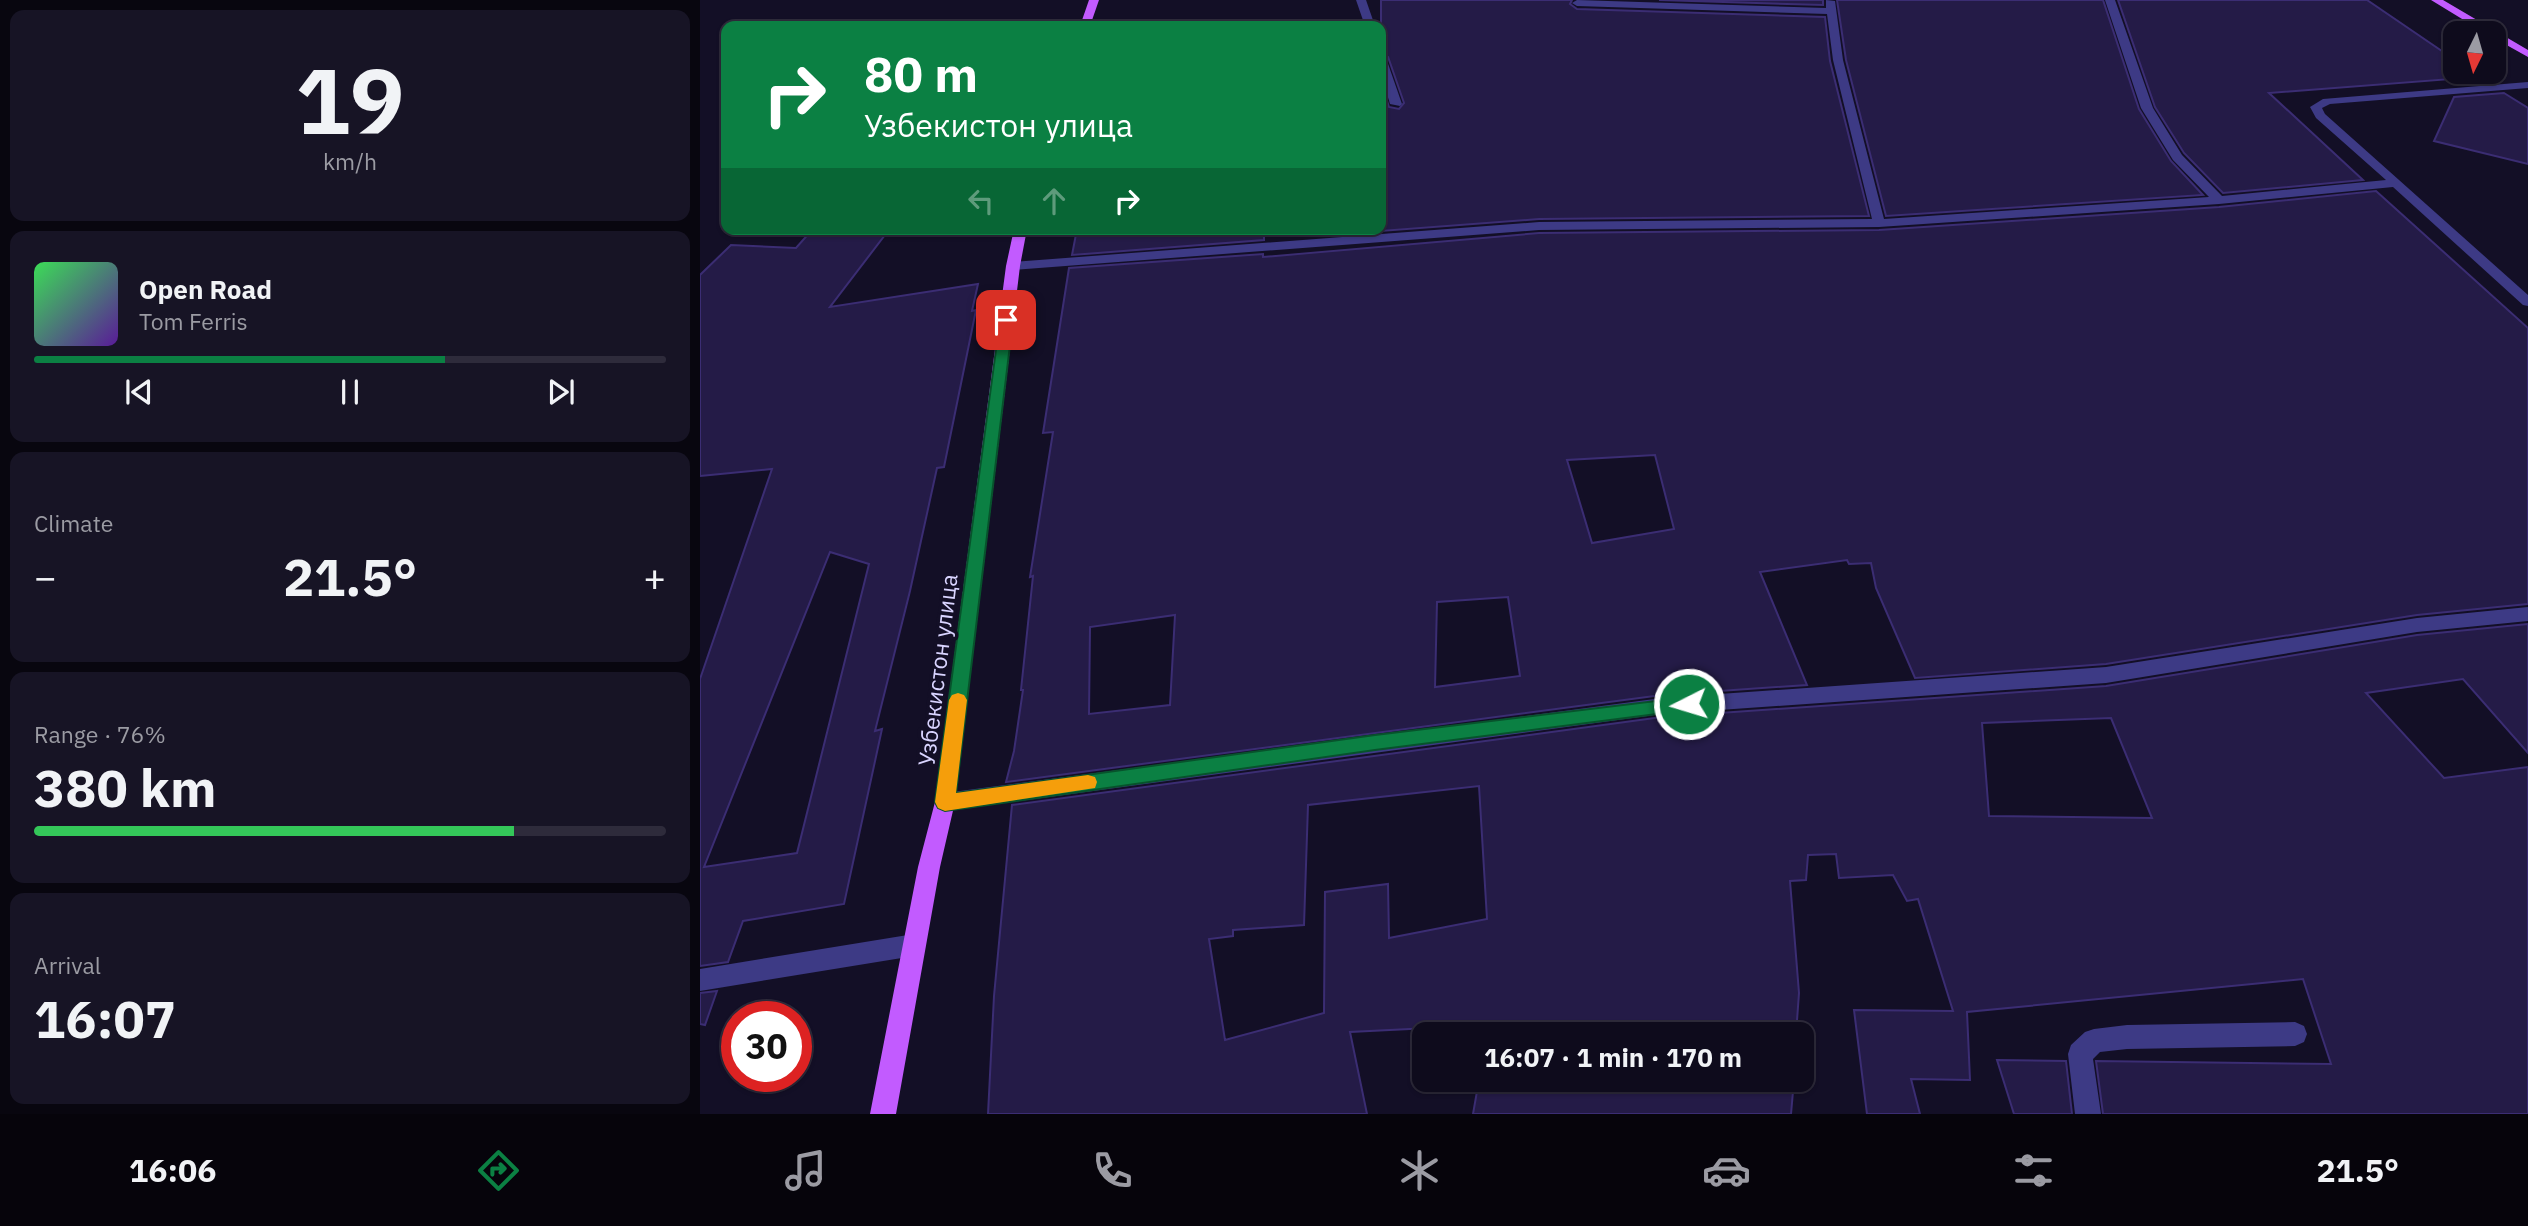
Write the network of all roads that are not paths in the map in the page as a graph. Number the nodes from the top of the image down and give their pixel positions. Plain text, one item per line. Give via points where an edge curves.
1 (1094, 0) edge
2 (1361, 0) edge
3 (2110, 0) edge
4 (2436, 0) edge
5 (1577, 2) dead end
6 (1831, 6) edge
7 (1087, 21) edge
8 (1368, 21) edge
9 (2471, 21) edge
10 (2506, 41) edge
11 (2528, 54) edge
12 (1386, 73) edge
13 (2528, 85) edge
14 (1396, 104) dead end
15 (2396, 183) junction
16 (2219, 200) junction
17 (1879, 223) junction
18 (1020, 235) edge
19 (1013, 266) junction
20 (2528, 302) edge
21 (2528, 614) edge
22 (945, 802) junction
23 (914, 945) junction
24 (700, 980) edge
25 (2295, 1034) dead end
26 (883, 1114) edge
27 (2088, 1114) edge

1 - 7 main road
2 - 8 street
3 - 16 street via 2147,108 2177,157
4 - 9 main road
5 - 6 street
6 - 17 street via 1838,60
10 - 11 main road
12 - 14 street
13 - 15 street via 2327,101 2316,107 2320,116
15 - 16 street
15 - 20 street
16 - 17 street
17 - 19 street via 1539,226
18 - 19 main road, Узбекистон улица
19 - 22 main road, Узбекистон улица
21 - 22 street via 2417,625 2106,675 1662,706
22 - 23 main road, Узбекистон улица
23 - 24 street
23 - 26 main road, Узбекистон улица
25 - 27 street via 2094,1041 2080,1054

